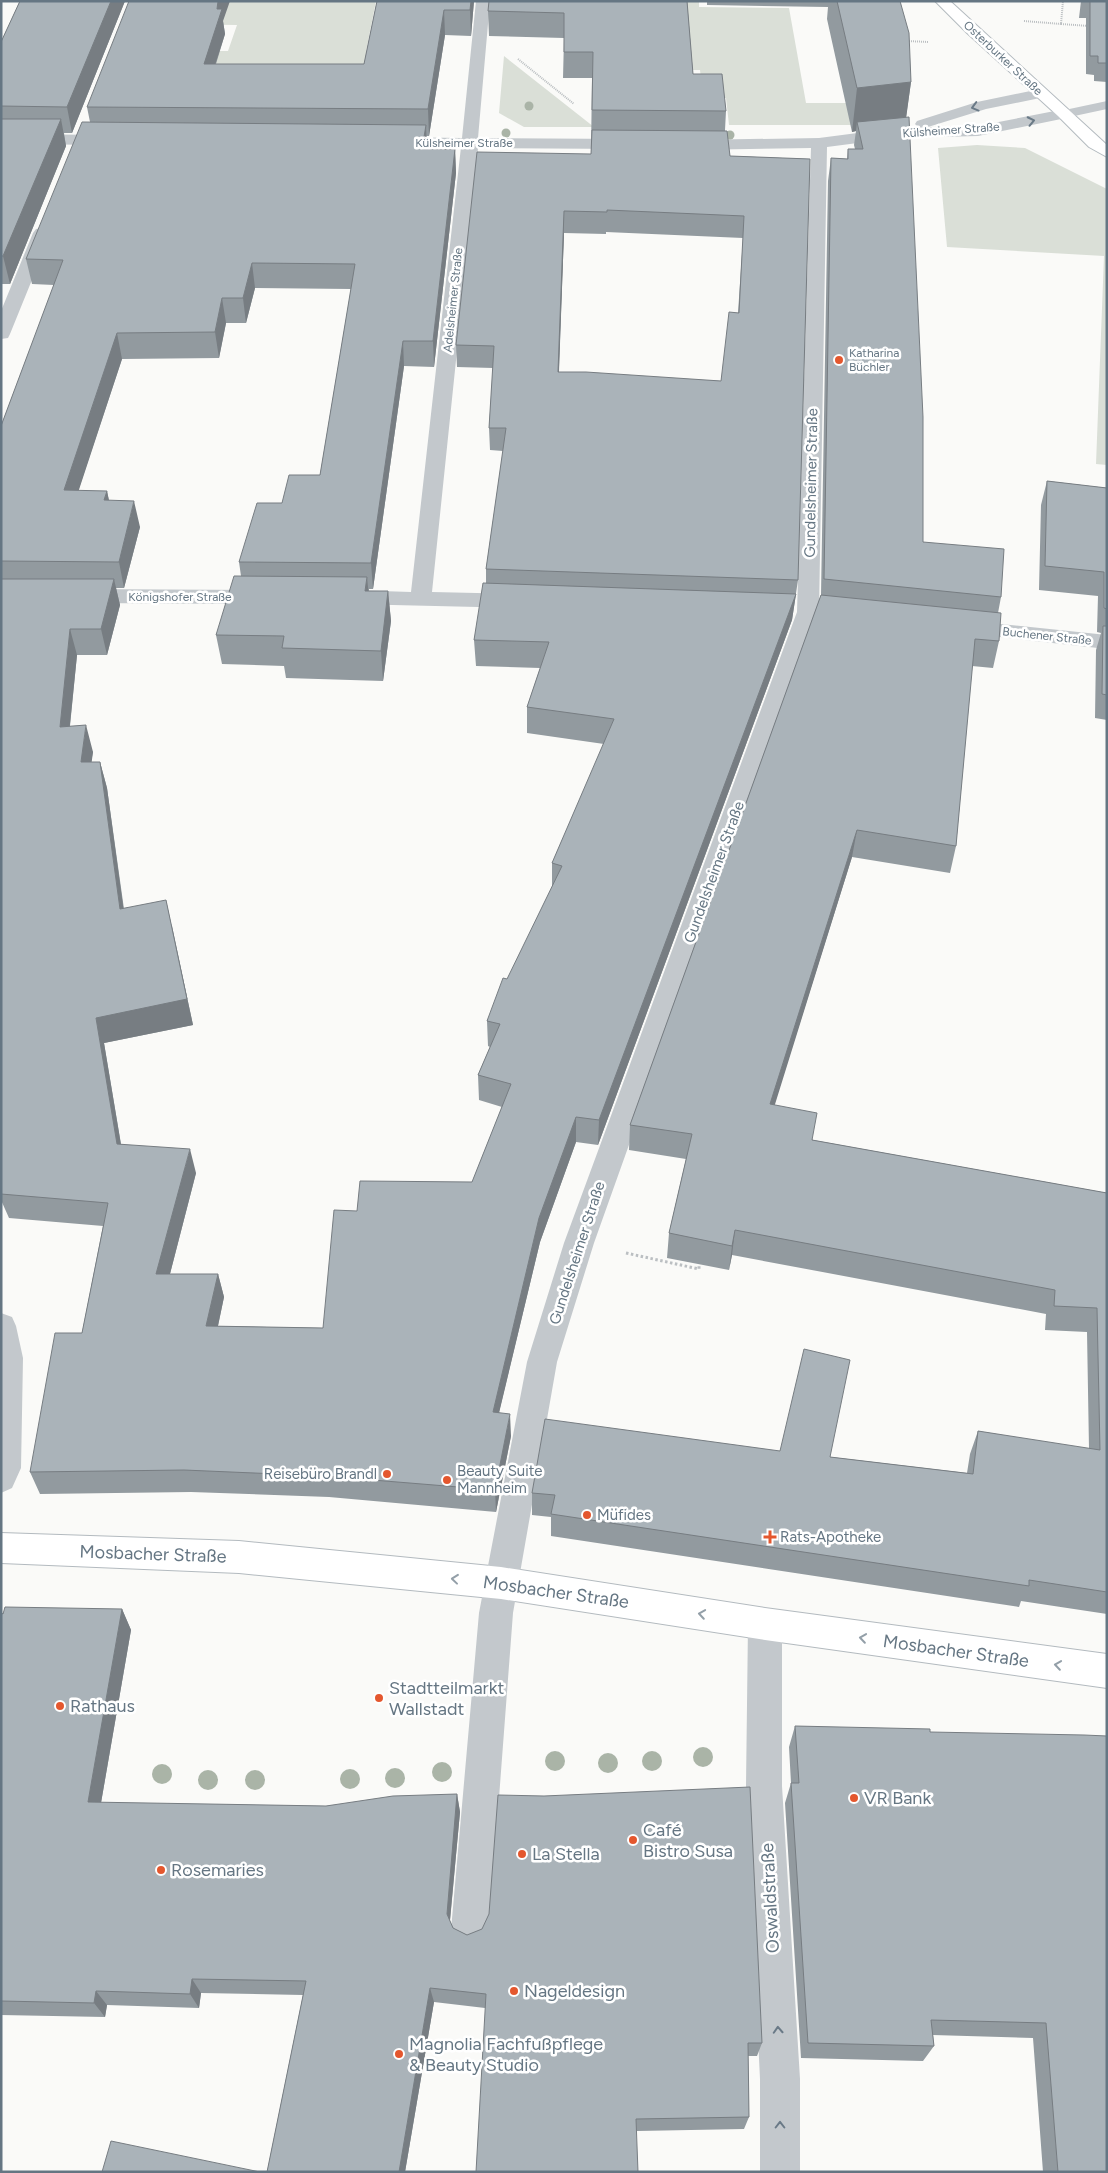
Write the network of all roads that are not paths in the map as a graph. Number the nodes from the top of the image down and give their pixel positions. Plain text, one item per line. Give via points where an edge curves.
1 (483, 1) edge
2 (942, 1) edge
3 (1040, 94) junction
4 (1107, 105) edge
5 (1065, 114) junction
6 (87, 122) edge
7 (1107, 132) edge
8 (896, 133) junction
9 (1, 139) edge
10 (80, 140) junction
11 (129, 140) edge
12 (373, 142) edge
13 (470, 143) junction
14 (820, 143) junction
15 (645, 144) edge
16 (674, 144) edge
17 (1107, 152) edge
18 (72, 158) edge
19 (50, 214) edge
20 (1, 334) edge
21 (60, 596) edge
22 (285, 597) edge
23 (333, 597) edge
24 (421, 598) junction
25 (540, 602) edge
26 (943, 625) edge
27 (1107, 642) edge
28 (1, 1326) edge
29 (1, 1478) edge
30 (1, 1548) edge
31 (501, 1583) junction
32 (765, 1624) junction
33 (1107, 1671) edge
34 (470, 1930) dead end
35 (780, 2172) edge

1 - 13 street, Adelsheimer Straße
2 - 3 street, Osterburker Straße
3 - 5 street, Osterburker Straße
3 -> 8 street, Külsheimer Straße via 955,113
4 - 5 lane
5 - 7 street, Osterburker Straße
8 -> 5 street, Külsheimer Straße via 978,130
5 - 17 street, Osterburker Straße via 1095,145
6 - 10 street
8 - 14 street, Külsheimer Straße
9 - 10 street
10 - 11 street
10 - 18 street
12 - 13 street, Külsheimer Straße
13 - 15 street, Külsheimer Straße
13 - 24 street, Adelsheimer Straße
14 - 16 street, Külsheimer Straße
14 - 31 street, Gundelsheimer Straße via 808,612 579,1243 542,1362
19 - 20 street
21 - 22 street, Königshofer Straße
23 - 24 street
24 - 25 street
26 - 27 street, Buchener Straße
28 - 29 street via 8,1358 5,1468
31 -> 30 street, Mosbacher Straße via 239,1557
32 -> 31 street, Mosbacher Straße
31 - 34 street, Gundelsheimer Straße
33 -> 32 street, Mosbacher Straße
35 -> 32 street, Oswaldstraße via 780,2079 764,1786

